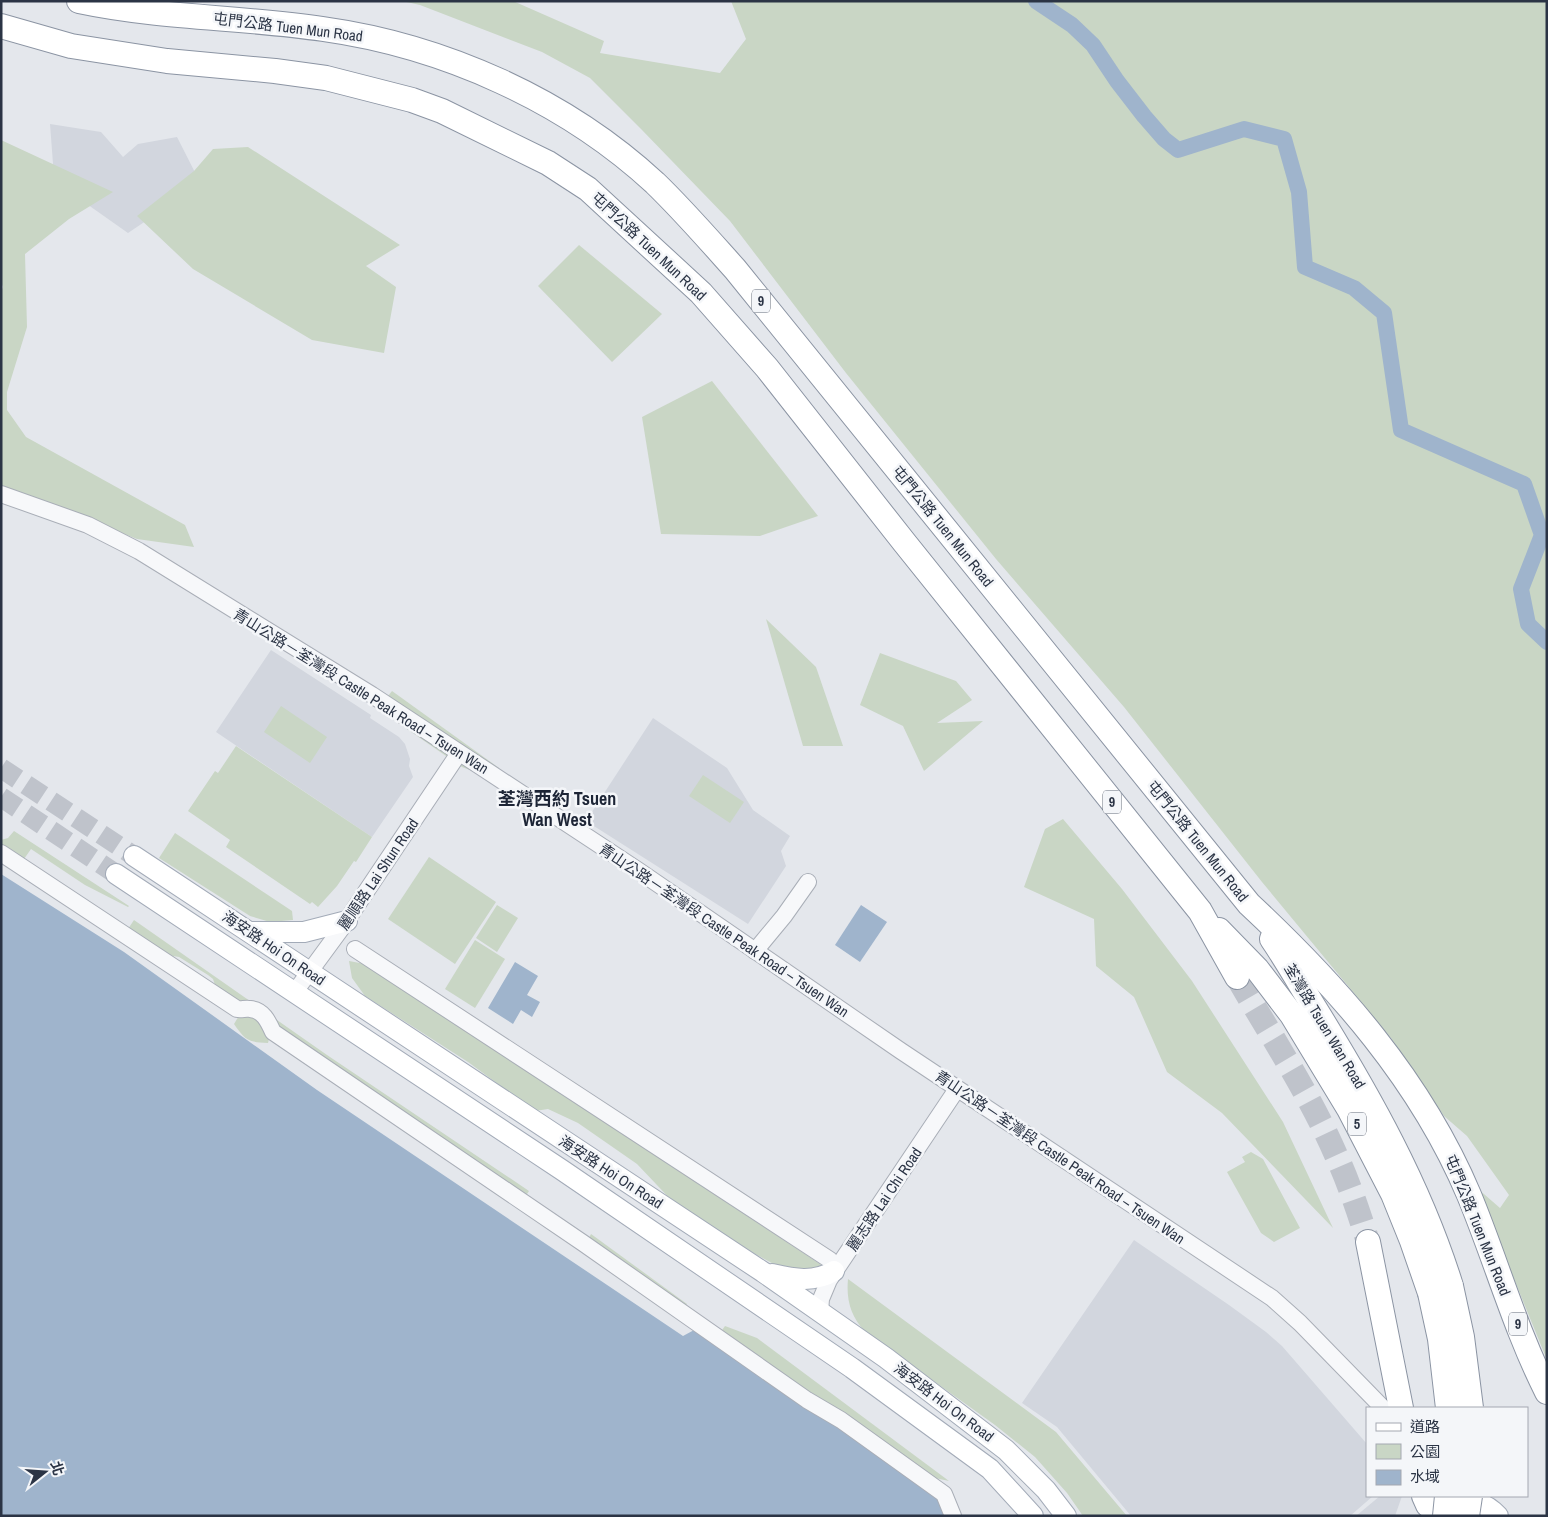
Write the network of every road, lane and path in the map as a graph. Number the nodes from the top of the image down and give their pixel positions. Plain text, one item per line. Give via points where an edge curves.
1 (79, 1) edge
2 (1, 26) edge
3 (1, 494) edge
4 (459, 753) junction
5 (1, 853) edge
6 (134, 856) tunnel mouth
7 (116, 874) tunnel mouth
8 (808, 882) dead end
9 (1249, 904) junction
10 (1200, 911) junction
11 (347, 921) junction
12 (251, 932) junction
13 (355, 949) dead end
14 (755, 951) junction
15 (309, 972) junction
16 (1237, 978) tunnel mouth
17 (294, 993) junction
18 (957, 1089) junction
19 (1368, 1242) tunnel mouth
20 (832, 1266) junction
21 (763, 1272) junction
22 (1441, 1289) junction
23 (820, 1312) junction
24 (852, 1368) junction
25 (1547, 1392) edge
26 (1382, 1407) edge
27 (1401, 1407) edge
28 (1448, 1407) edge
29 (1472, 1407) edge
30 (1467, 1497) edge
31 (1443, 1506) edge
32 (953, 1516) edge
33 (1033, 1516) edge
34 (1066, 1516) edge
35 (1498, 1516) edge

1 - 9 highway, 屯門公路 Tuen Mun Road / 9 via 144,12 325,29 402,45 442,57 515,89 570,119 621,155 654,182 735,269
2 - 10 highway, 屯門公路 Tuen Mun Road / 9 via 71,46 167,61 326,78 412,100 442,111 548,163 588,190 701,293 766,368
3 - 4 street, 青山公路－荃灣段 Castle Peak Road – Tsuen Wan via 88,525 139,551 324,664
4 - 11 street, 麗順路 Lai Shun Road
4 - 14 street, 青山公路－荃灣段 Castle Peak Road – Tsuen Wan
5 - 32 street via 237,1009 257,1010 268,1020 273,1032 807,1400 841,1420 944,1494
6 - 12 main road, 海安路 Hoi On Road
7 - 17 main road, 海安路 Hoi On Road
8 - 14 street
9 - 22 highway, 荃灣路 Tsuen Wan Road / 5 via 1334,1038 1400,1156 1431,1227
9 - 25 highway, 屯門公路 Tuen Mun Road / 9 via 1337,993 1382,1048 1423,1107 1468,1194
10 - 16 highway, 屯門公路 Tuen Mun Road / 9
10 - 22 highway, 荃灣路 Tsuen Wan Road / 5 via 1258,969 1314,1049 1389,1185 1412,1241
11 - 12 main road via 304,932
11 - 15 street, 麗順路 Lai Shun Road
12 - 15 main road, 海安路 Hoi On Road
13 - 20 street
14 - 18 street, 青山公路－荃灣段 Castle Peak Road – Tsuen Wan
15 - 17 street, 麗順路 Lai Shun Road
15 - 21 main road, 海安路 Hoi On Road
17 - 24 main road, 海安路 Hoi On Road via 562,1170
18 - 20 street, 麗志路 Lai Chi Road
18 - 26 street, 青山公路－荃灣段 Castle Peak Road – Tsuen Wan via 1272,1298 1300,1322
19 - 27 highway
20 - 21 main road via 820,1278 795,1280
20 - 23 street, 麗志路 Lai Chi Road
21 - 23 main road, 海安路 Hoi On Road
22 - 28 highway, 荃灣路 Tsuen Wan Road / 5, bridge via 1439,1331
22 - 29 highway, 荃灣路 Tsuen Wan Road / 5, bridge via 1462,1337
23 - 24 main road via 825,1332
23 - 34 main road, 海安路 Hoi On Road via 1006,1450 1046,1490
24 - 33 main road, 海安路 Hoi On Road via 990,1468
30 - 31 highway, bridge
31 - 35 main road via 1480,1502

